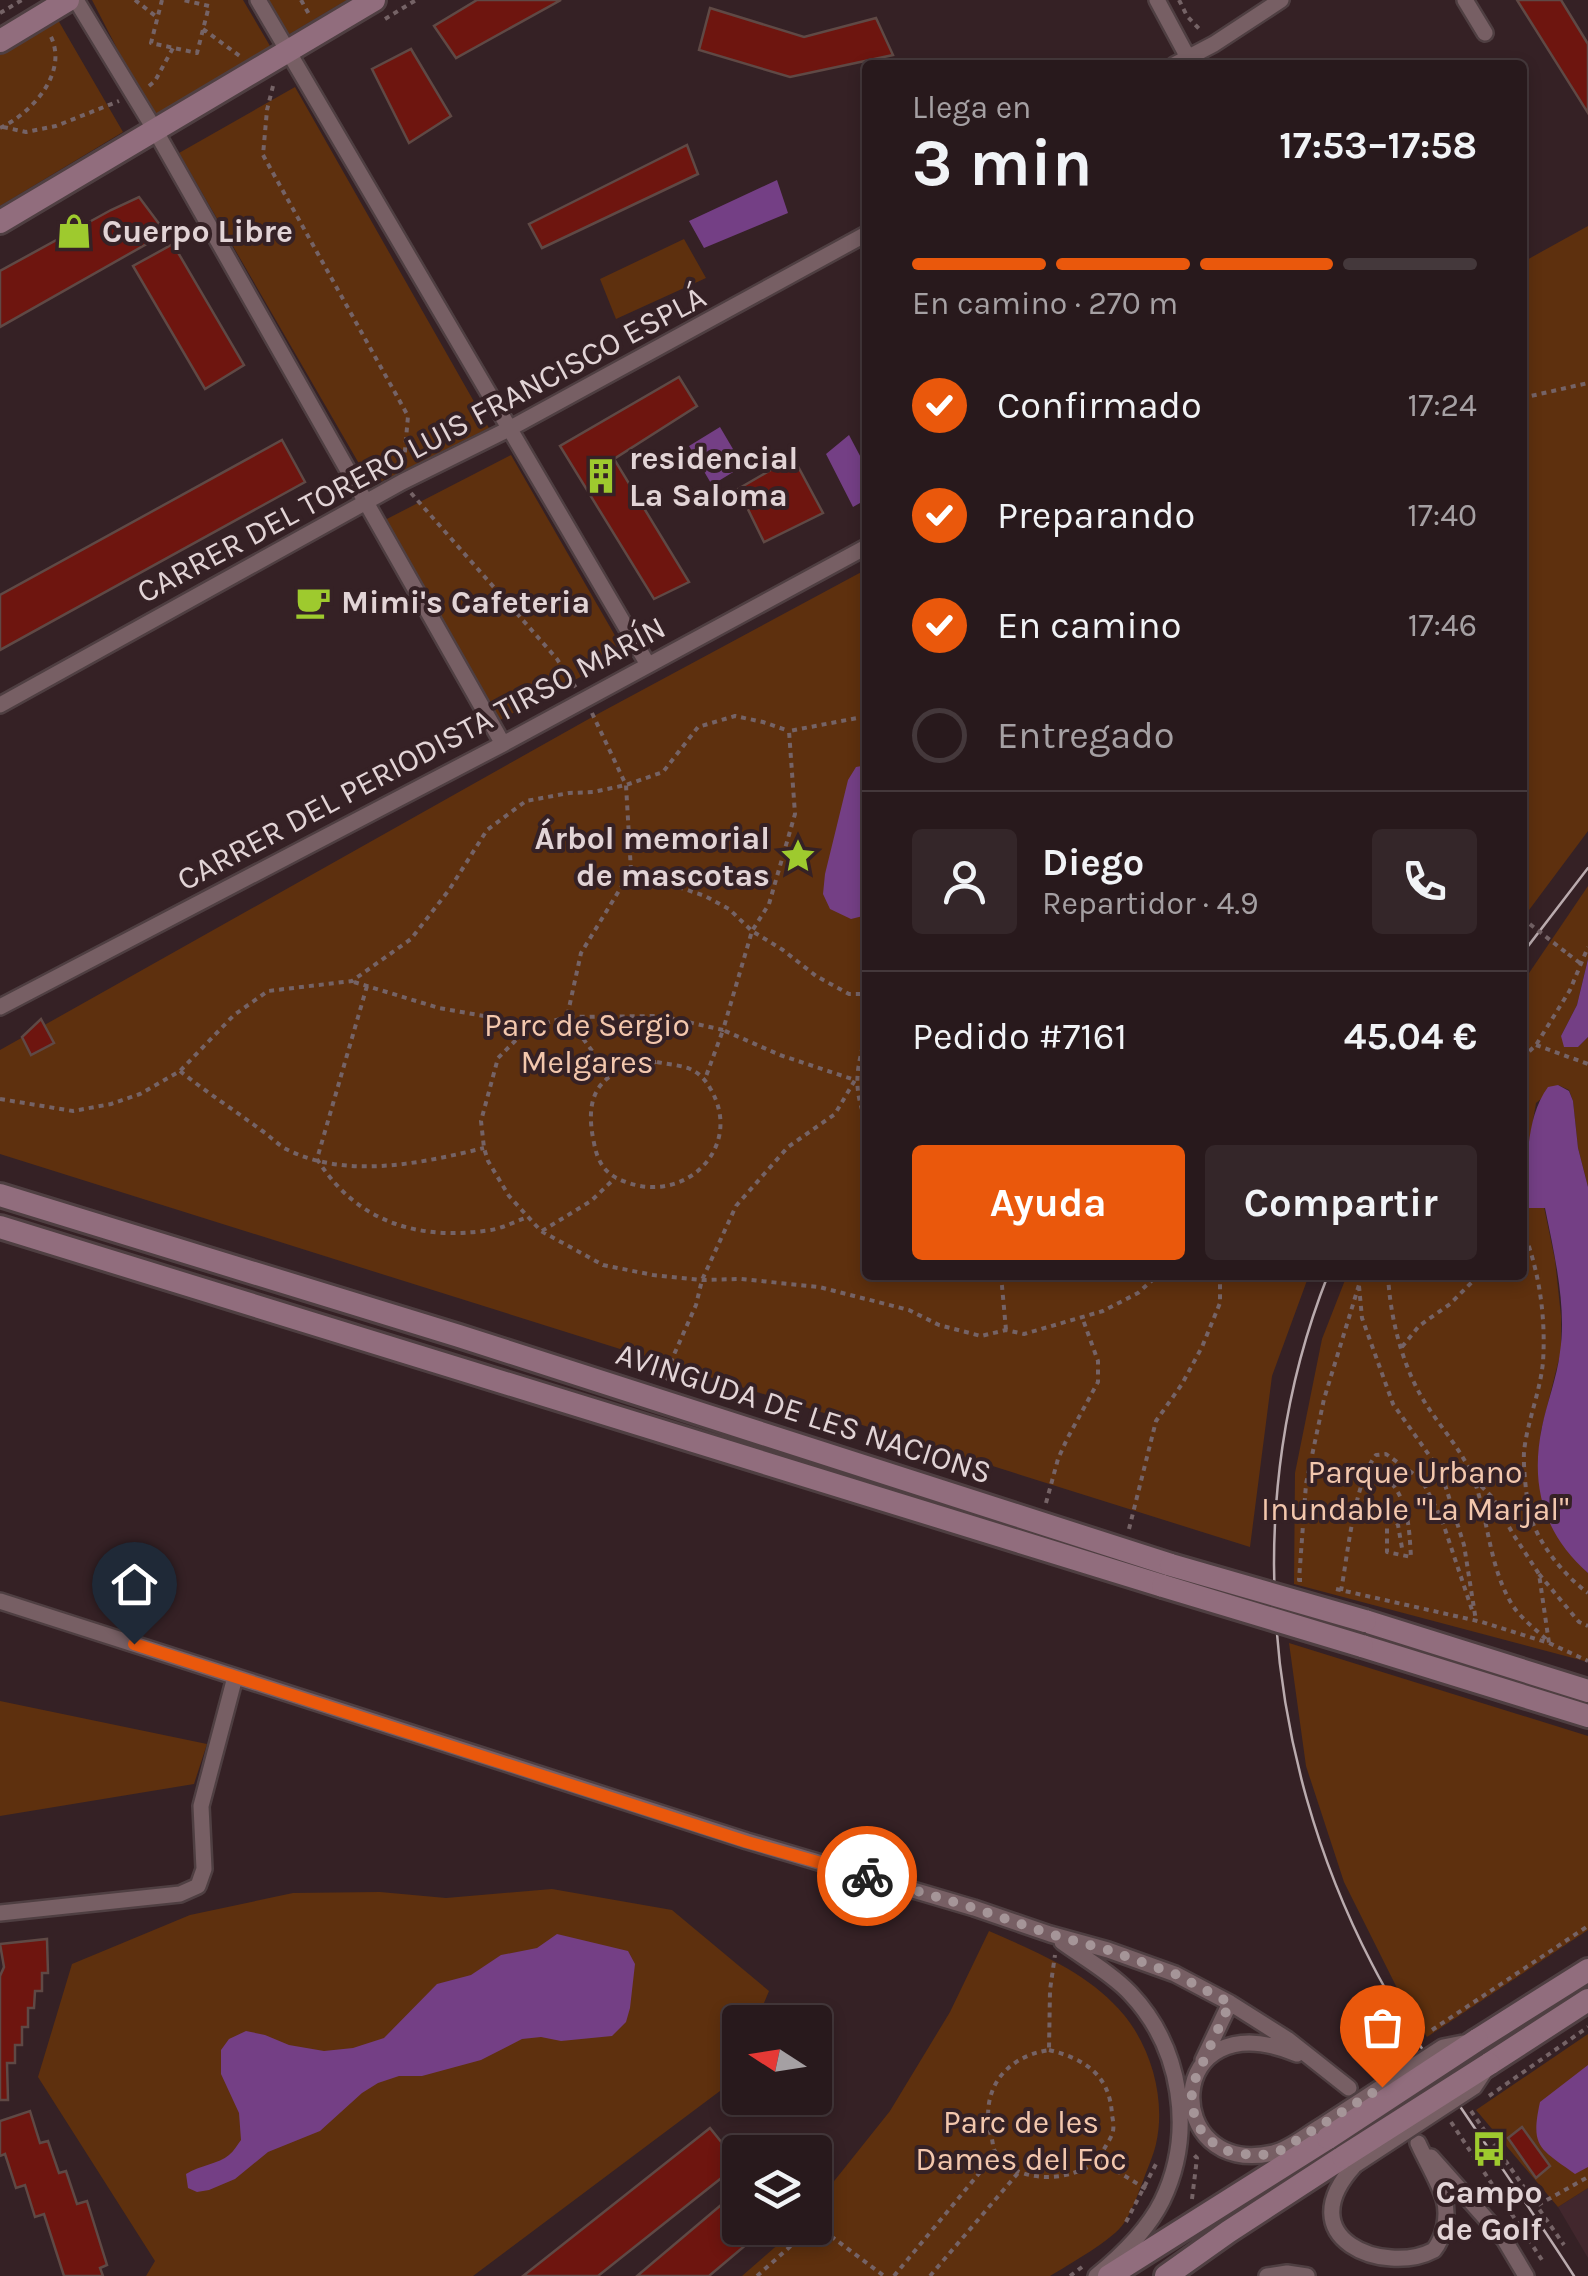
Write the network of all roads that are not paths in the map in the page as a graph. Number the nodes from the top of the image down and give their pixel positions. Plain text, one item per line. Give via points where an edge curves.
1 (68, 0) edge
2 (76, 0) edge
3 (258, 0) edge
4 (374, 0) edge
5 (1157, 0) edge
6 (1280, 0) edge
7 (1464, 0) edge
8 (1484, 33) dead end
9 (0, 41) edge
10 (288, 50) junction
11 (1184, 60) edge
12 (1188, 60) edge
13 (155, 130) junction
14 (0, 222) edge
15 (862, 235) edge
16 (509, 429) junction
17 (367, 503) junction
18 (862, 549) edge
19 (648, 664) junction
20 (0, 705) edge
21 (503, 744) junction
22 (0, 1006) edge
23 (0, 1196) edge
24 (0, 1227) edge
25 (1167, 1576) junction
26 (0, 1601) edge
27 (235, 1677) junction
28 (1588, 1691) edge
29 (1588, 1716) edge
30 (0, 1912) edge
31 (1050, 1934) junction
32 (1588, 1970) edge
33 (1588, 2000) edge
34 (1230, 2003) junction
35 (1310, 2059) junction
36 (1204, 2060) junction
37 (1349, 2088) dead end
38 (1336, 2147) junction
39 (1091, 2270) edge
40 (1109, 2276) edge
41 (1166, 2276) edge
42 (1267, 2276) edge
43 (1306, 2276) edge
44 (1526, 2276) edge

1 - 9 street
2 - 13 street
3 - 10 street
4 - 10 street
5 - 11 street
6 - 12 street
7 - 8 street
10 - 13 street
10 - 16 street
13 - 14 street
13 - 17 street
15 - 16 street, CARRER DEL TORERO LUIS FRANCISCO ESPLÁ
16 - 17 street, CARRER DEL TORERO LUIS FRANCISCO ESPLÁ
16 - 19 street
17 - 20 street, CARRER DEL TORERO LUIS FRANCISCO ESPLÁ
17 - 21 street
18 - 19 street, CARRER DEL PERIODISTA TIRSO MARÍN
19 - 21 street, CARRER DEL PERIODISTA TIRSO MARÍN
21 - 22 street, CARRER DEL PERIODISTA TIRSO MARÍN
23 - 25 street, AVINGUDA DE LES NACIONS via 460,1336
24 - 25 street, AVINGUDA DE LES NACIONS
25 - 28 street, AVINGUDA DE LES NACIONS, bridge via 1364,1621
25 - 29 street, AVINGUDA DE LES NACIONS, bridge
26 - 27 street
27 - 30 street via 200,1806 204,1868 198,1886 180,1894
27 - 31 street
31 - 34 street via 1175,1974
31 - 39 street via 1130,1992 1162,2037 1180,2106 1174,2170 1161,2203 1126,2252
32 - 38 street, bridge via 1477,2040
33 - 38 street, bridge via 1489,2064
34 - 35 street
34 - 36 street
35 - 36 street via 1250,2042
35 - 37 street
36 - 38 street via 1191,2103 1204,2136 1223,2150 1256,2156
38 - 40 street
38 - 41 street
38 - 44 street via 1344,2177 1330,2217 1335,2241 1359,2266 1376,2273 1411,2268 1440,2242 1444,2200 1418,2143 1504,2240
42 - 43 street

